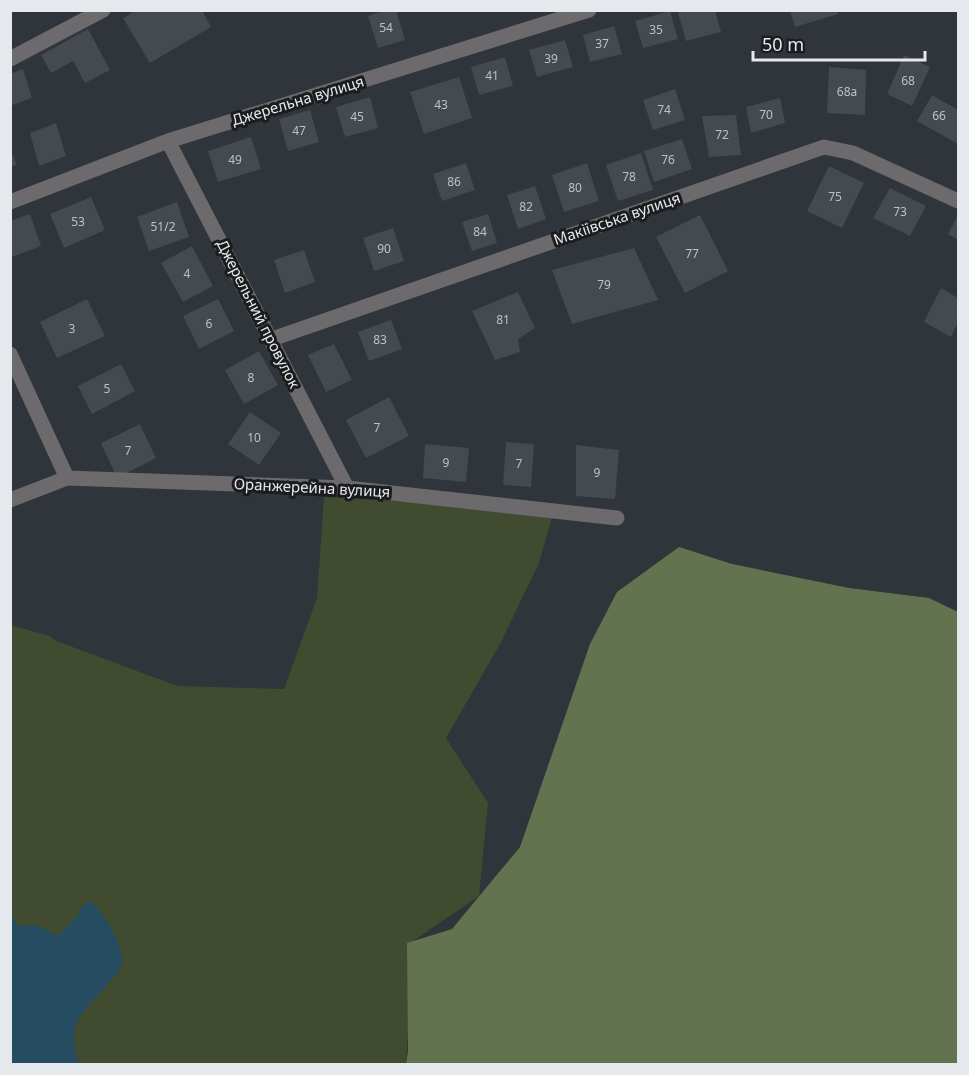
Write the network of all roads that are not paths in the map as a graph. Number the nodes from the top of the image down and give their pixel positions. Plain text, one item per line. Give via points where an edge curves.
1 (103, 10) edge
2 (589, 10) edge
3 (10, 59) edge
4 (168, 141) junction
5 (10, 201) edge
6 (958, 201) edge
7 (272, 339) junction
8 (10, 354) edge
9 (67, 478) junction
10 (347, 488) junction
11 (10, 500) edge
12 (617, 518) dead end

1 - 3 street
2 - 4 street, Джерельна вулиця
4 - 5 street, Джерельна вулиця
4 - 7 street, Джерельний провулок
6 - 7 street, Макіївська вулиця via 853,153 824,147
7 - 10 street, Джерельний провулок
8 - 9 street
9 - 10 street, Оранжерейна вулиця
9 - 11 street, Оранжерейна вулиця
10 - 12 street, Оранжерейна вулиця

